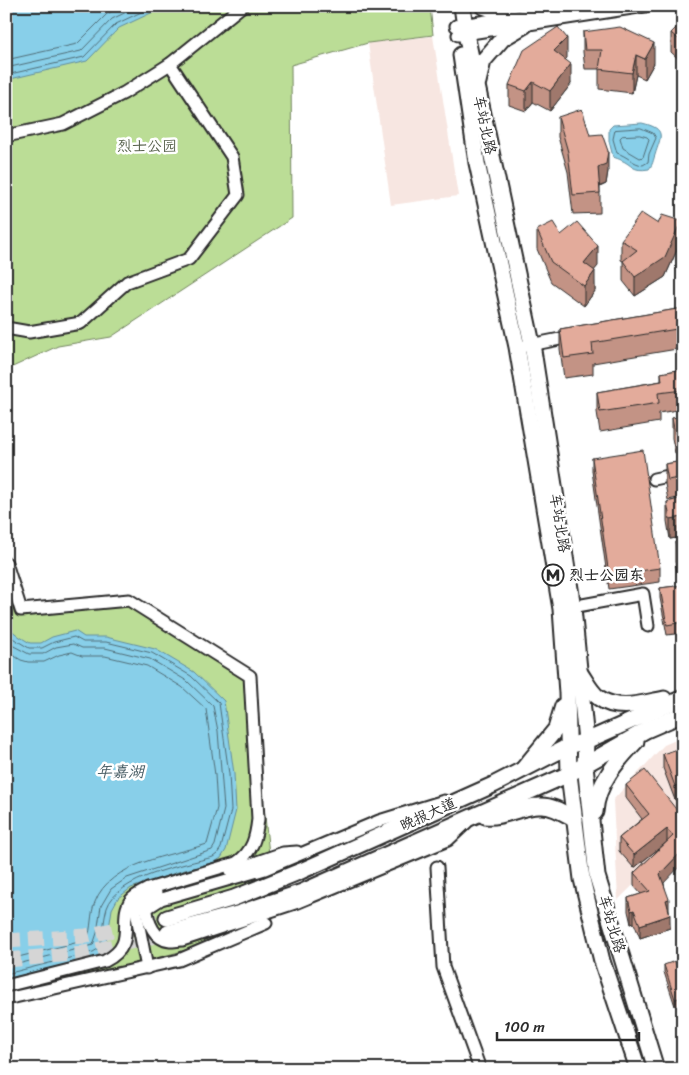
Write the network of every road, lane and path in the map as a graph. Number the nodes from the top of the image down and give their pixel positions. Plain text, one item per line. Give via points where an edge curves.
1 (242, 6) edge
2 (453, 6) edge
3 (462, 6) edge
4 (483, 6) edge
5 (578, 6) edge
6 (645, 6) edge
7 (519, 21) junction
8 (461, 30) junction
9 (170, 64) junction
10 (477, 86) junction
11 (6, 136) edge
12 (6, 328) edge
13 (588, 334) edge
14 (524, 346) junction
15 (683, 473) edge
16 (654, 479) dead end
17 (6, 563) edge
18 (567, 608) junction
19 (648, 626) dead end
20 (579, 672) junction
21 (567, 693) junction
22 (683, 696) edge
23 (683, 714) edge
24 (646, 730) junction
25 (586, 741) junction
26 (569, 746) junction
27 (585, 765) junction
28 (522, 771) junction
29 (569, 774) junction
30 (493, 785) junction
31 (474, 817) junction
32 (575, 819) junction
33 (593, 836) junction
34 (308, 851) junction
35 (437, 867) dead end
36 (167, 918) tunnel mouth
37 (266, 923) dead end
38 (168, 933) tunnel mouth
39 (147, 968) junction
40 (6, 986) edge
41 (6, 1000) edge
42 (480, 1069) edge
43 (638, 1069) edge
44 (656, 1069) edge

1 - 9 street
2 - 8 main road, 车站北路
3 - 8 main road, 车站北路
4 - 7 main road
5 - 7 street
6 - 7 street
7 - 8 street
7 - 10 main road via 483,61
8 - 10 main road, 车站北路
8 - 14 main road, 车站北路 via 477,162
9 - 11 street via 124,93 63,124
9 - 12 street via 232,156 238,195 188,259 127,282 81,323 29,332
10 - 14 main road, 车站北路
13 - 14 street
14 - 18 main road, 车站北路
15 - 16 street
17 - 40 street via 21,610 129,600 250,676 258,819 256,836 244,858 148,890 131,900 123,944 112,957
18 - 19 street via 643,594
18 - 20 main road, 车站北路
18 - 21 main road, 车站北路
20 - 22 main road via 598,698 613,704 630,706
20 - 25 main road, 车站北路
21 - 26 main road, 车站北路
21 - 28 main road via 556,729
22 - 25 main road, 晚报大道
23 - 24 main road, 晚报大道
24 - 27 main road, 晚报大道
24 - 33 main road via 614,765 596,799
25 - 26 main road, 晚报大道
25 - 27 main road, 车站北路
26 - 28 main road, 晚报大道
26 - 29 main road, 车站北路
27 - 29 main road, 晚报大道
27 - 33 main road, 车站北路
28 - 30 main road, 晚报大道
29 - 31 main road, 晚报大道
29 - 32 main road, 车站北路
30 - 34 street via 379,821
30 - 36 main road, 晚报大道 via 301,871 234,898
31 - 32 main road via 493,817 539,805
31 - 34 street via 448,840 298,902 182,940 160,938 152,928 146,908 161,899 265,869
31 - 38 main road, 晚报大道 via 302,892
32 - 43 main road, 车站北路 via 582,879 602,961
33 - 44 main road, 车站北路 via 597,876
34 - 39 street via 283,853 146,896 136,911
35 - 42 street via 443,967
37 - 39 street via 179,960
39 - 41 street

